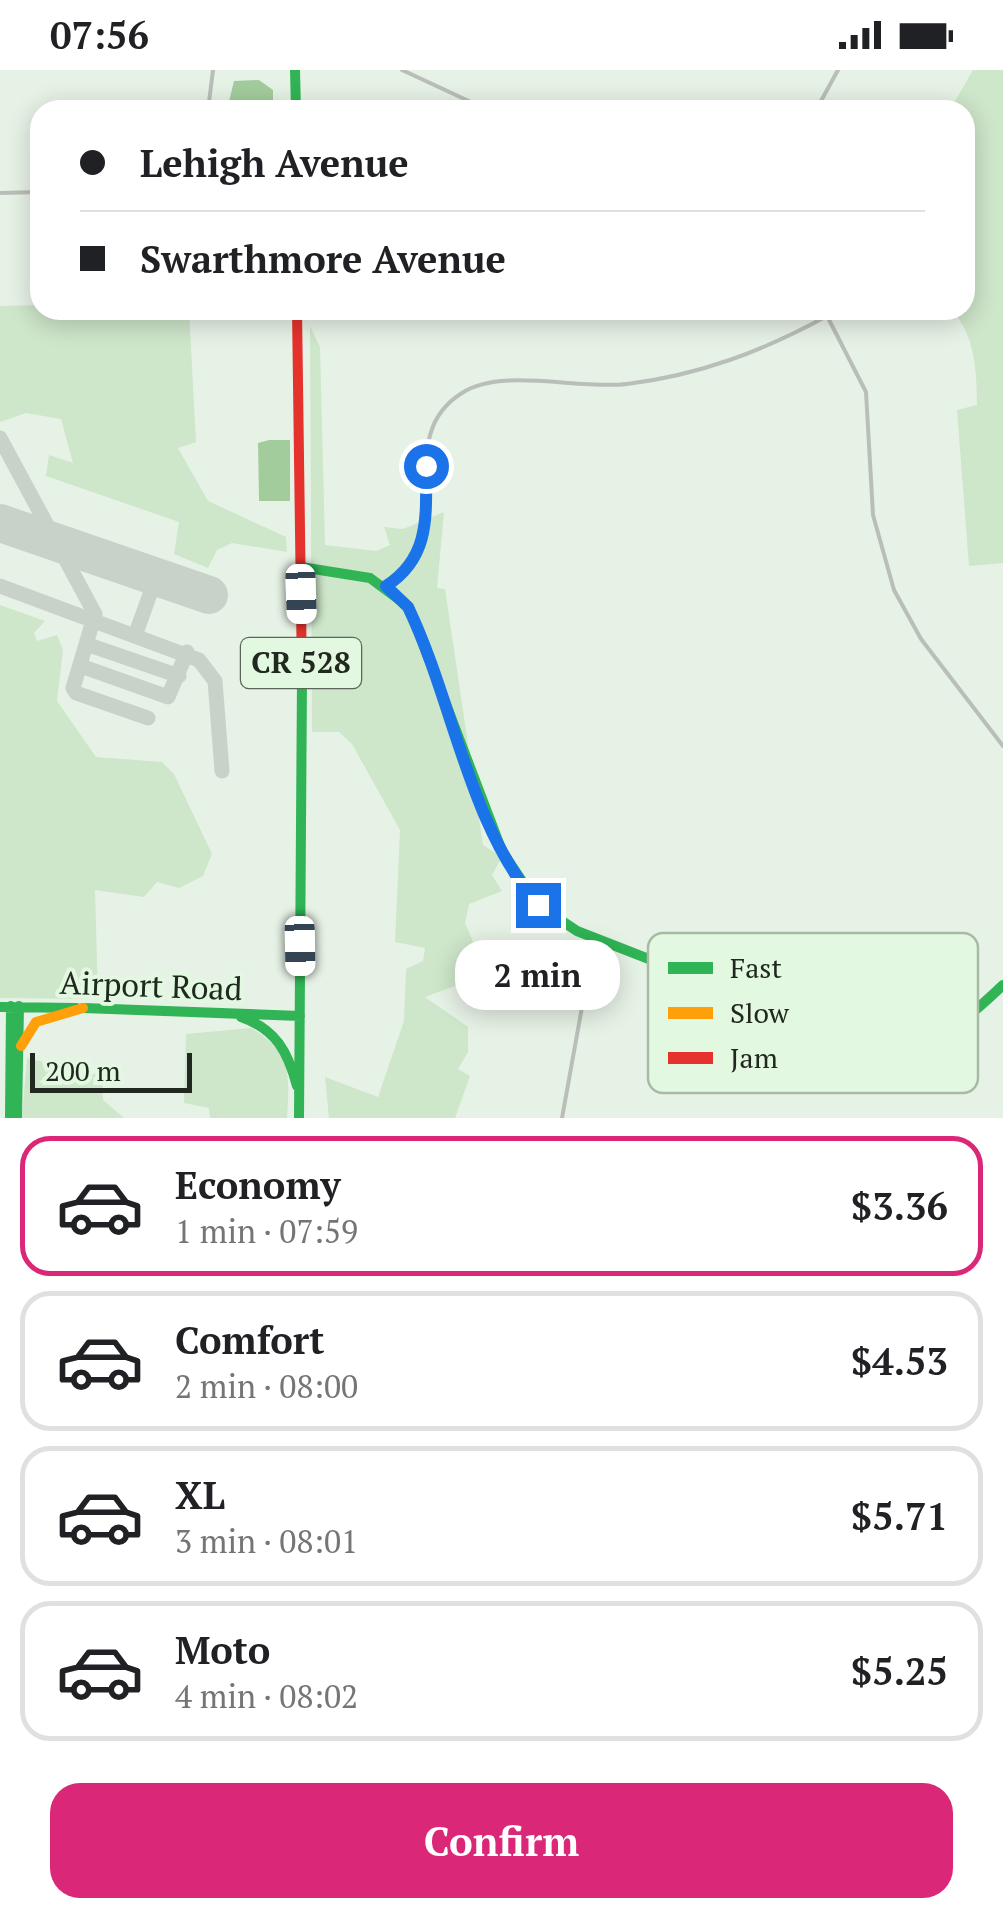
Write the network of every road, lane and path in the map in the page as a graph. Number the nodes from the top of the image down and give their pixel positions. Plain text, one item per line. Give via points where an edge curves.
1 (212, 70) edge
2 (295, 70) edge
3 (402, 70) edge
4 (838, 70) edge
5 (209, 100) edge
6 (296, 100) edge
7 (466, 100) edge
8 (822, 100) edge
9 (30, 192) edge
10 (0, 193) edge
11 (297, 320) edge
12 (813, 320) edge
13 (830, 320) edge
14 (300, 567) junction
15 (386, 586) junction
16 (1003, 746) edge
17 (603, 941) junction
18 (648, 959) edge
19 (1003, 984) edge
20 (10, 1006) edge
21 (83, 1008) junction
22 (978, 1008) edge
23 (227, 1013) junction
24 (300, 1016) junction
25 (18, 1053) junction
26 (300, 1102) junction
27 (13, 1118) edge
28 (299, 1118) edge
29 (562, 1118) edge

1 - 5 street
2 - 6 main road
3 - 7 street
4 - 8 street
9 - 10 street
11 - 14 main road, CR 528
12 - 15 street via 746,356 680,376 602,386 494,382 463,392 430,432 418,555
13 - 16 street via 866,392 873,516 894,590 920,639
14 - 15 main road via 358,574
14 - 24 main road, CR 528
15 - 17 main road via 408,607 422,636 491,828 512,868 538,905
17 - 18 main road
17 - 29 street via 584,996
19 - 22 main road
20 - 21 main road, Airport Road
20 - 25 main road
20 - 27 main road
21 - 23 main road, Airport Road
21 - 25 main road via 36,1022
23 - 24 main road, Airport Road
23 - 26 main road via 254,1020 279,1038
24 - 26 main road, CR 528
25 - 27 main road
26 - 28 main road, CR 528

